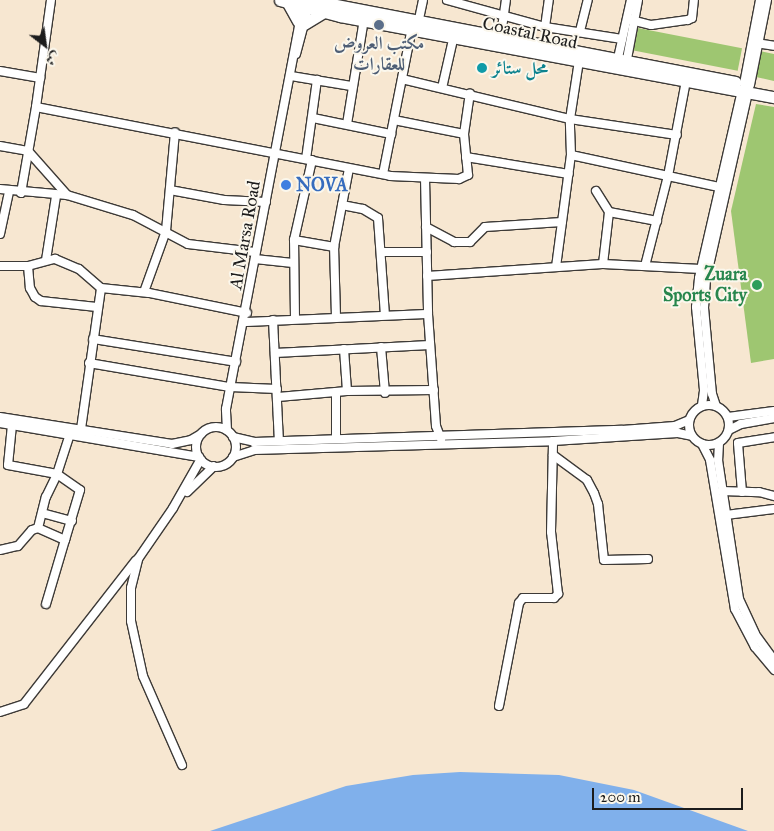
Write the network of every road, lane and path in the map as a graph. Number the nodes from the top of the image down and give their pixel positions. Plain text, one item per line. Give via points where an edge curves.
1 (51, 0) edge
2 (423, 0) edge
3 (448, 0) edge
4 (506, 0) edge
5 (549, 0) edge
6 (588, 0) edge
7 (631, 0) edge
8 (638, 0) edge
9 (694, 0) edge
10 (760, 0) edge
11 (767, 0) edge
12 (284, 1) edge
13 (306, 4) edge
14 (324, 12) junction
15 (501, 16) junction
16 (364, 19) junction
17 (631, 19) junction
18 (301, 23) junction
19 (416, 23) junction
20 (544, 27) junction
21 (580, 31) junction
22 (454, 35) junction
23 (501, 35) junction
24 (622, 39) junction
25 (755, 42) junction
26 (774, 46) edge
27 (622, 59) junction
28 (579, 61) junction
29 (0, 71) edge
30 (291, 76) junction
31 (40, 78) junction
32 (317, 80) junction
33 (402, 80) junction
34 (686, 81) junction
35 (351, 86) junction
36 (442, 88) junction
37 (746, 88) junction
38 (774, 90) edge
39 (470, 93) junction
40 (774, 97) edge
41 (36, 107) junction
42 (313, 118) junction
43 (570, 119) junction
44 (394, 120) junction
45 (347, 124) junction
46 (175, 132) junction
47 (391, 134) junction
48 (464, 134) junction
49 (677, 135) junction
50 (0, 146) edge
51 (28, 151) junction
52 (276, 155) junction
53 (571, 155) junction
54 (466, 157) junction
55 (309, 160) junction
56 (349, 168) junction
57 (383, 174) junction
58 (569, 174) junction
59 (668, 176) junction
60 (426, 178) junction
61 (723, 188) junction
62 (0, 189) edge
63 (170, 190) junction
64 (596, 191) dead end
65 (9, 192) junction
66 (21, 193) junction
67 (67, 195) junction
68 (56, 196) junction
69 (266, 202) junction
70 (342, 205) junction
71 (609, 212) junction
72 (657, 221) junction
73 (562, 222) junction
74 (426, 227) junction
75 (1, 229) edge
76 (166, 231) junction
77 (294, 240) junction
78 (334, 247) junction
79 (381, 252) junction
80 (427, 252) junction
81 (255, 255) junction
82 (46, 260) junction
83 (293, 263) junction
84 (602, 264) junction
85 (0, 266) edge
86 (28, 266) junction
87 (645, 266) junction
88 (556, 267) junction
89 (701, 269) junction
90 (427, 276) junction
91 (101, 288) junction
92 (144, 292) junction
93 (701, 301) junction
94 (97, 307) junction
95 (246, 313) junction
96 (428, 314) junction
97 (385, 315) junction
98 (336, 317) junction
99 (295, 319) junction
100 (273, 320) junction
101 (244, 322) junction
102 (93, 339) junction
103 (430, 345) junction
104 (381, 347) junction
105 (344, 349) junction
106 (275, 353) junction
107 (236, 362) junction
108 (88, 363) junction
109 (230, 387) junction
110 (434, 390) junction
111 (347, 391) junction
112 (336, 392) junction
113 (277, 393) junction
114 (385, 393) junction
115 (702, 405) junction
116 (716, 406) junction
117 (226, 409) junction
118 (774, 412) edge
119 (0, 417) edge
120 (728, 417) junction
121 (774, 418) edge
122 (689, 420) junction
123 (0, 423) edge
124 (12, 425) junction
125 (214, 427) junction
126 (227, 430) junction
127 (729, 430) junction
128 (80, 432) junction
129 (70, 434) junction
130 (201, 434) junction
131 (440, 436) junction
132 (692, 436) junction
133 (233, 437) junction
134 (774, 437) edge
135 (336, 439) junction
136 (279, 441) junction
137 (553, 441) junction
138 (719, 443) junction
139 (702, 444) junction
140 (442, 445) junction
141 (553, 455) junction
142 (233, 457) junction
143 (200, 458) junction
144 (214, 466) junction
145 (56, 474) junction
146 (722, 491) junction
147 (742, 492) junction
148 (774, 496) edge
149 (173, 508) junction
150 (774, 509) edge
151 (42, 513) junction
152 (726, 515) junction
153 (72, 521) junction
154 (38, 528) junction
155 (66, 540) junction
156 (0, 550) edge
157 (138, 559) junction
158 (648, 559) dead end
159 (732, 584) junction
160 (46, 604) dead end
161 (774, 660) edge
162 (774, 670) edge
163 (499, 706) dead end
164 (0, 712) edge
165 (182, 765) dead end

1 - 31 street
2 - 19 street
3 - 15 street
4 - 15 street
5 - 20 street
6 - 21 street
7 - 17 street
8 - 17 street
9 - 17 street via 690,19 651,25
10 - 25 street
11 - 25 street
12 - 13 highway, Coastal Road
12 - 18 highway
13 - 14 highway, Coastal Road
13 - 18 street, Al Marsa Road
13 - 19 highway, Coastal Road
14 - 16 highway, Coastal Road
14 - 18 highway
15 - 20 street
15 - 23 street
16 - 19 highway, Coastal Road
16 - 35 street
17 - 24 street
17 - 27 street
18 - 30 street, Al Marsa Road
19 - 22 highway, Coastal Road
19 - 23 highway, Coastal Road
19 - 33 street
20 - 21 street
21 - 24 street
22 - 28 highway, Coastal Road
22 - 36 street
23 - 27 highway, Coastal Road
24 - 27 street
25 - 26 street
25 - 37 street
27 - 37 highway, Coastal Road
28 - 34 highway, Coastal Road
28 - 43 street
29 - 31 street
30 - 32 street
30 - 52 street, Al Marsa Road
31 - 41 street
32 - 35 street
32 - 42 street
33 - 36 street
33 - 44 street
34 - 37 highway, Coastal Road
34 - 49 street
35 - 45 street
36 - 39 street
37 - 38 highway, Coastal Road
37 - 40 highway, Coastal Road
37 - 61 street
39 - 43 street
39 - 48 street
41 - 46 street
41 - 51 street
42 - 45 street
42 - 55 street
43 - 49 street
43 - 53 street
44 - 47 street
44 - 48 street
45 - 47 street
46 - 52 street
46 - 63 street
47 - 57 street
48 - 54 street
49 - 59 street
50 - 51 street
51 - 66 street
51 - 67 street
52 - 55 street
52 - 69 street, Al Marsa Road
53 - 58 street
53 - 59 street
54 - 58 street
54 - 60 street via 468,175 465,177
55 - 56 street
55 - 77 street
56 - 57 street
56 - 70 street
57 - 60 street
58 - 73 street
59 - 61 street
59 - 72 street
60 - 74 street
61 - 89 street
61 - 93 street
62 - 65 street
63 - 69 street via 224,200
63 - 76 street
64 - 71 street
65 - 66 street
65 - 75 street
66 - 68 street
67 - 68 street
67 - 76 street via 133,215
68 - 82 street
69 - 81 street, Al Marsa Road
70 - 78 street
70 - 79 street via 375,215 380,224
71 - 72 street
71 - 84 street
72 - 87 street
73 - 74 street via 485,227 470,242 454,242
73 - 88 street
74 - 80 street
76 - 81 street via 188,244
76 - 92 street
77 - 78 street
77 - 83 street
78 - 98 street
79 - 80 street
79 - 97 street
80 - 90 street
81 - 83 street
81 - 95 street, Al Marsa Road
82 - 86 street
82 - 91 street via 68,263
83 - 99 street
84 - 87 street
84 - 88 street
85 - 86 street
86 - 94 street via 30,288 41,301
87 - 89 street
88 - 90 street
89 - 93 street
90 - 96 street
91 - 92 street
91 - 94 street
92 - 95 street
93 - 115 street
93 - 116 street
94 - 102 street
95 - 101 street, Al Marsa Road
96 - 97 street
96 - 103 street
97 - 98 street
98 - 99 street
99 - 100 street
100 - 101 street
100 - 106 street
101 - 107 street, Al Marsa Road
102 - 107 street
102 - 108 street
103 - 104 street
103 - 110 street
104 - 105 street
104 - 114 street
105 - 106 street
105 - 111 street
106 - 113 street
107 - 109 street, Al Marsa Road
108 - 109 street
108 - 128 street
109 - 113 street
109 - 117 street, Al Marsa Road
110 - 114 street
110 - 131 street via 436,426
111 - 112 street
111 - 114 street
112 - 113 street
112 - 135 street
113 - 136 street
115 - 116 street
115 - 122 street
116 - 120 street
117 - 125 street, Al Marsa Road
117 - 126 street, Al Marsa Road
118 - 120 street
119 - 128 street
120 - 127 street
121 - 127 street
122 - 131 street via 660,428
122 - 132 street
123 - 124 street
124 - 129 street
124 - 145 street via 8,465
125 - 126 street
125 - 130 street
126 - 133 street
127 - 138 street
128 - 129 street
128 - 130 street via 172,444
128 - 143 street
129 - 145 street
130 - 143 street via 197,441
131 - 135 street
131 - 140 street
132 - 137 street via 678,433
132 - 139 street
133 - 136 street via 247,442
133 - 142 street
134 - 147 street via 738,442
135 - 136 street
137 - 140 street
137 - 141 street
138 - 139 street
138 - 146 street via 717,454
139 - 159 street via 710,460
140 - 142 street via 254,450
141 - 158 street via 587,480 594,493 604,560
141 - 163 street via 551,532 558,594 554,598 523,598 519,603
142 - 144 street
143 - 144 street
143 - 149 street
144 - 149 street via 198,478
145 - 151 street
145 - 153 street via 80,490
146 - 147 street
146 - 152 street
147 - 148 street
149 - 157 street
150 - 152 street
151 - 153 street
151 - 154 street
152 - 159 street
153 - 155 street
154 - 155 street
154 - 156 street via 32,530 18,546
155 - 160 street
157 - 164 street via 27,700 20,707
157 - 165 street via 131,588 131,621 143,676
159 - 161 street via 750,624
159 - 162 street via 745,631

